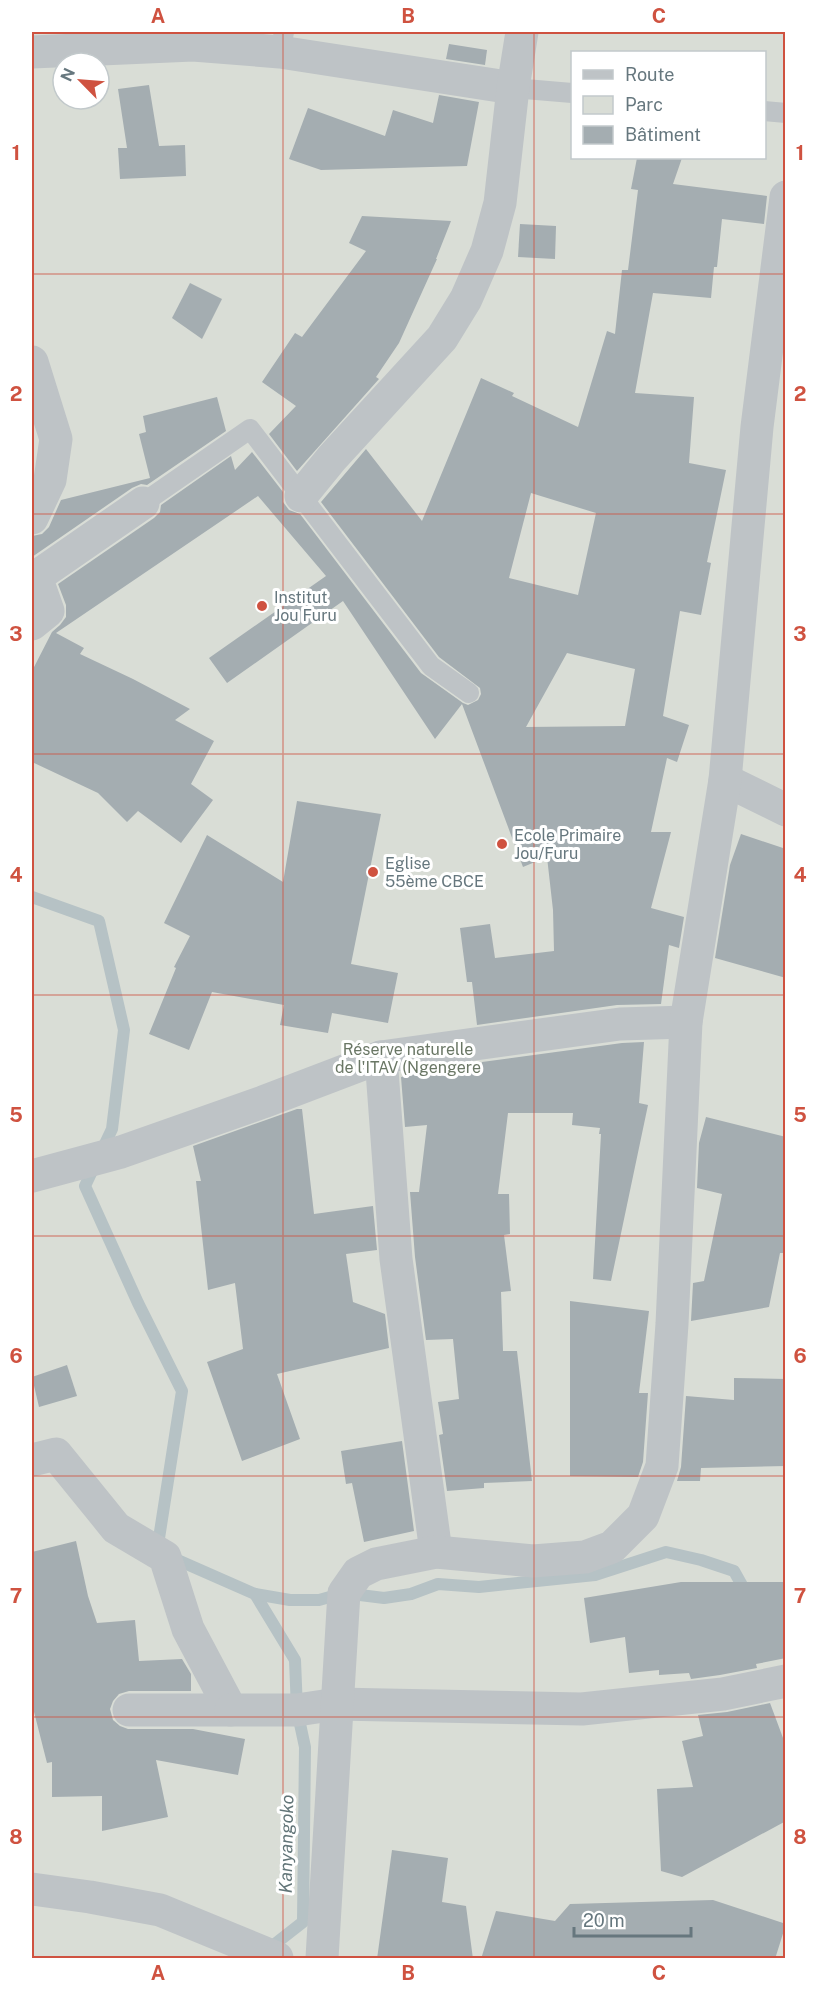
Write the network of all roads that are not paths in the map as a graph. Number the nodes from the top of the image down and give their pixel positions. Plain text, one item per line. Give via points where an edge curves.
1 (522, 32) edge
2 (194, 38) edge
3 (282, 42) edge
4 (32, 52) edge
5 (513, 87) junction
6 (571, 93) edge
7 (766, 111) edge
8 (786, 112) edge
9 (786, 198) edge
10 (32, 362) edge
11 (301, 496) junction
12 (143, 503) joint
13 (32, 518) edge
14 (32, 624) edge
15 (469, 693) dead end
16 (725, 780) junction
17 (786, 810) edge
18 (686, 1022) junction
19 (381, 1057) junction
20 (32, 1176) edge
21 (32, 1460) edge
22 (436, 1552) junction
23 (786, 1682) edge
24 (337, 1704) junction
25 (129, 1710) dead end
26 (231, 1710) junction
27 (32, 1889) edge
28 (277, 1959) edge
29 (322, 1959) edge

1 - 5 street
2 - 3 street
2 - 4 street
3 - 5 street
5 - 6 lane
5 - 11 street via 500,203 487,251 466,299 442,338
7 - 8 lane
9 - 16 street via 757,427
10 - 13 street via 56,439 50,480
11 - 12 lane via 250,429
11 - 15 lane via 431,666
12 - 14 street via 36,577 48,611
16 - 17 street
16 - 18 street
18 - 19 street via 620,1024
18 - 22 street via 662,1466 643,1516 612,1547 585,1557 533,1561
19 - 20 street via 121,1152
19 - 22 street via 396,1259
21 - 26 street via 56,1454 116,1528 165,1557 188,1629
22 - 24 street via 376,1564 358,1573 344,1593
23 - 24 street via 723,1694 582,1709
24 - 26 street via 297,1710
24 - 29 street
25 - 26 street
27 - 28 street via 160,1910

